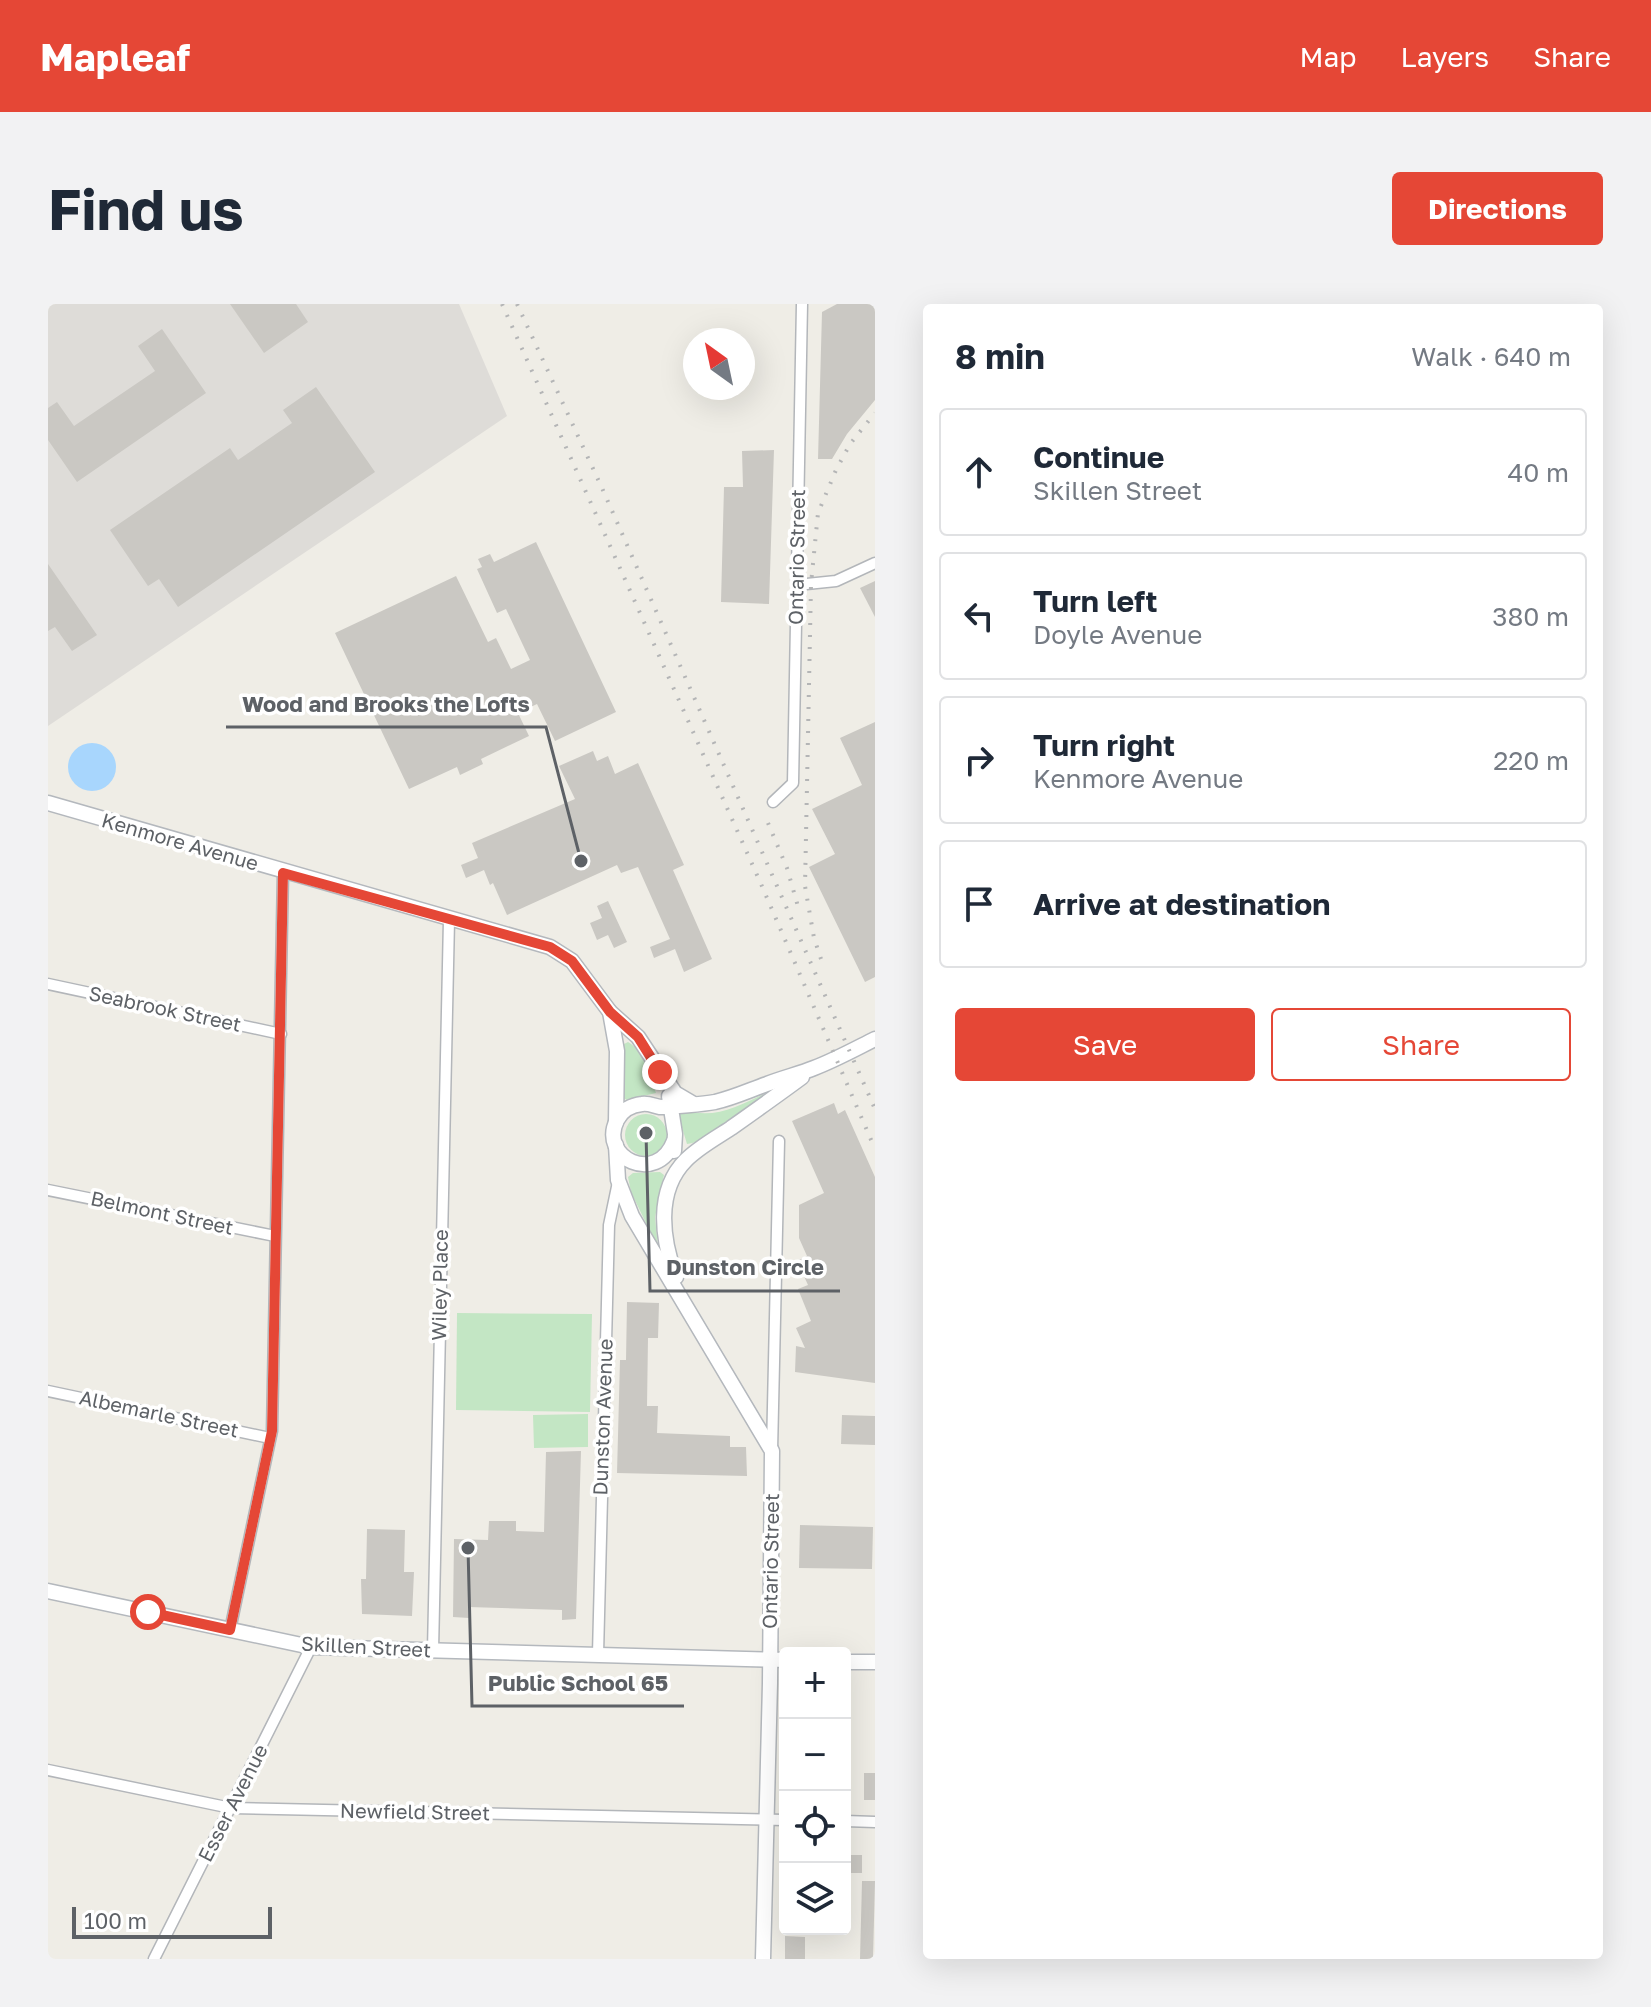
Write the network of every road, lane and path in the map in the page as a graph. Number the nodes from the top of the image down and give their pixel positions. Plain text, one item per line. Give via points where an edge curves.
1 (802, 304) edge
2 (875, 563) edge
3 (797, 585) junction
4 (773, 802) dead end
5 (48, 803) edge
6 (283, 873) junction
7 (449, 920) junction
8 (48, 984) edge
9 (610, 1012) junction
10 (281, 1034) junction
11 (875, 1039) edge
12 (814, 1068) junction
13 (669, 1101) junction
14 (616, 1122) junction
15 (779, 1141) dead end
16 (616, 1145) junction
17 (674, 1149) junction
18 (697, 1150) junction
19 (676, 1173) junction
20 (618, 1180) junction
21 (48, 1190) edge
22 (275, 1236) junction
23 (693, 1318) junction
24 (48, 1391) edge
25 (270, 1438) junction
26 (772, 1451) junction
27 (48, 1591) edge
28 (230, 1630) junction
29 (311, 1647) junction
30 (433, 1650) junction
31 (598, 1654) junction
32 (777, 1660) edge
33 (851, 1662) edge
34 (875, 1662) edge
35 (48, 1770) edge
36 (231, 1808) junction
37 (766, 1819) junction
38 (779, 1820) edge
39 (851, 1821) edge
40 (875, 1822) edge
41 (154, 1959) edge
42 (763, 1959) edge

1 - 3 street, Ontario Street
2 - 3 street via 836,581
3 - 4 street, Ontario Street via 793,783
5 - 6 street, Kenmore Avenue
6 - 7 street, Kenmore Avenue
6 - 10 street
7 - 9 street, Kenmore Avenue via 550,947 572,961
7 - 30 street, Wiley Place
8 - 10 street, Seabrook Street
9 - 13 street, Kenmore Avenue via 638,1037
9 - 14 street, Kenmore Avenue via 617,1051
10 - 22 street
11 - 12 street, Kenmore Avenue
12 - 13 street, Kenmore Avenue via 712,1103
12 - 18 street, Kenmore Avenue
13 - 14 street via 630,1107
13 - 17 street
14 - 16 street
15 - 26 street, Ontario Street
16 - 17 street via 636,1164 654,1164
16 - 20 street
17 - 18 street
17 - 19 street
18 - 19 street
19 - 23 street via 665,1202 664,1231 668,1257
20 - 23 street via 632,1216
20 - 31 street, Dunston Avenue via 609,1225
21 - 22 street, Belmont Street
22 - 25 street
23 - 26 street
24 - 25 street, Albemarle Street
25 - 28 street
26 - 32 street, Ontario Street
27 - 28 street, Skillen Street
28 - 29 street, Skillen Street
29 - 30 street, Skillen Street
29 - 36 street, Esser Avenue
30 - 31 street, Skillen Street
31 - 32 street, Skillen Street
32 - 37 street, Ontario Street
33 - 34 street
35 - 36 street, Newfield Street
36 - 37 street, Newfield Street
36 - 41 street, Esser Avenue
37 - 38 street, Newfield Street
37 - 42 street, Ontario Street
39 - 40 street

